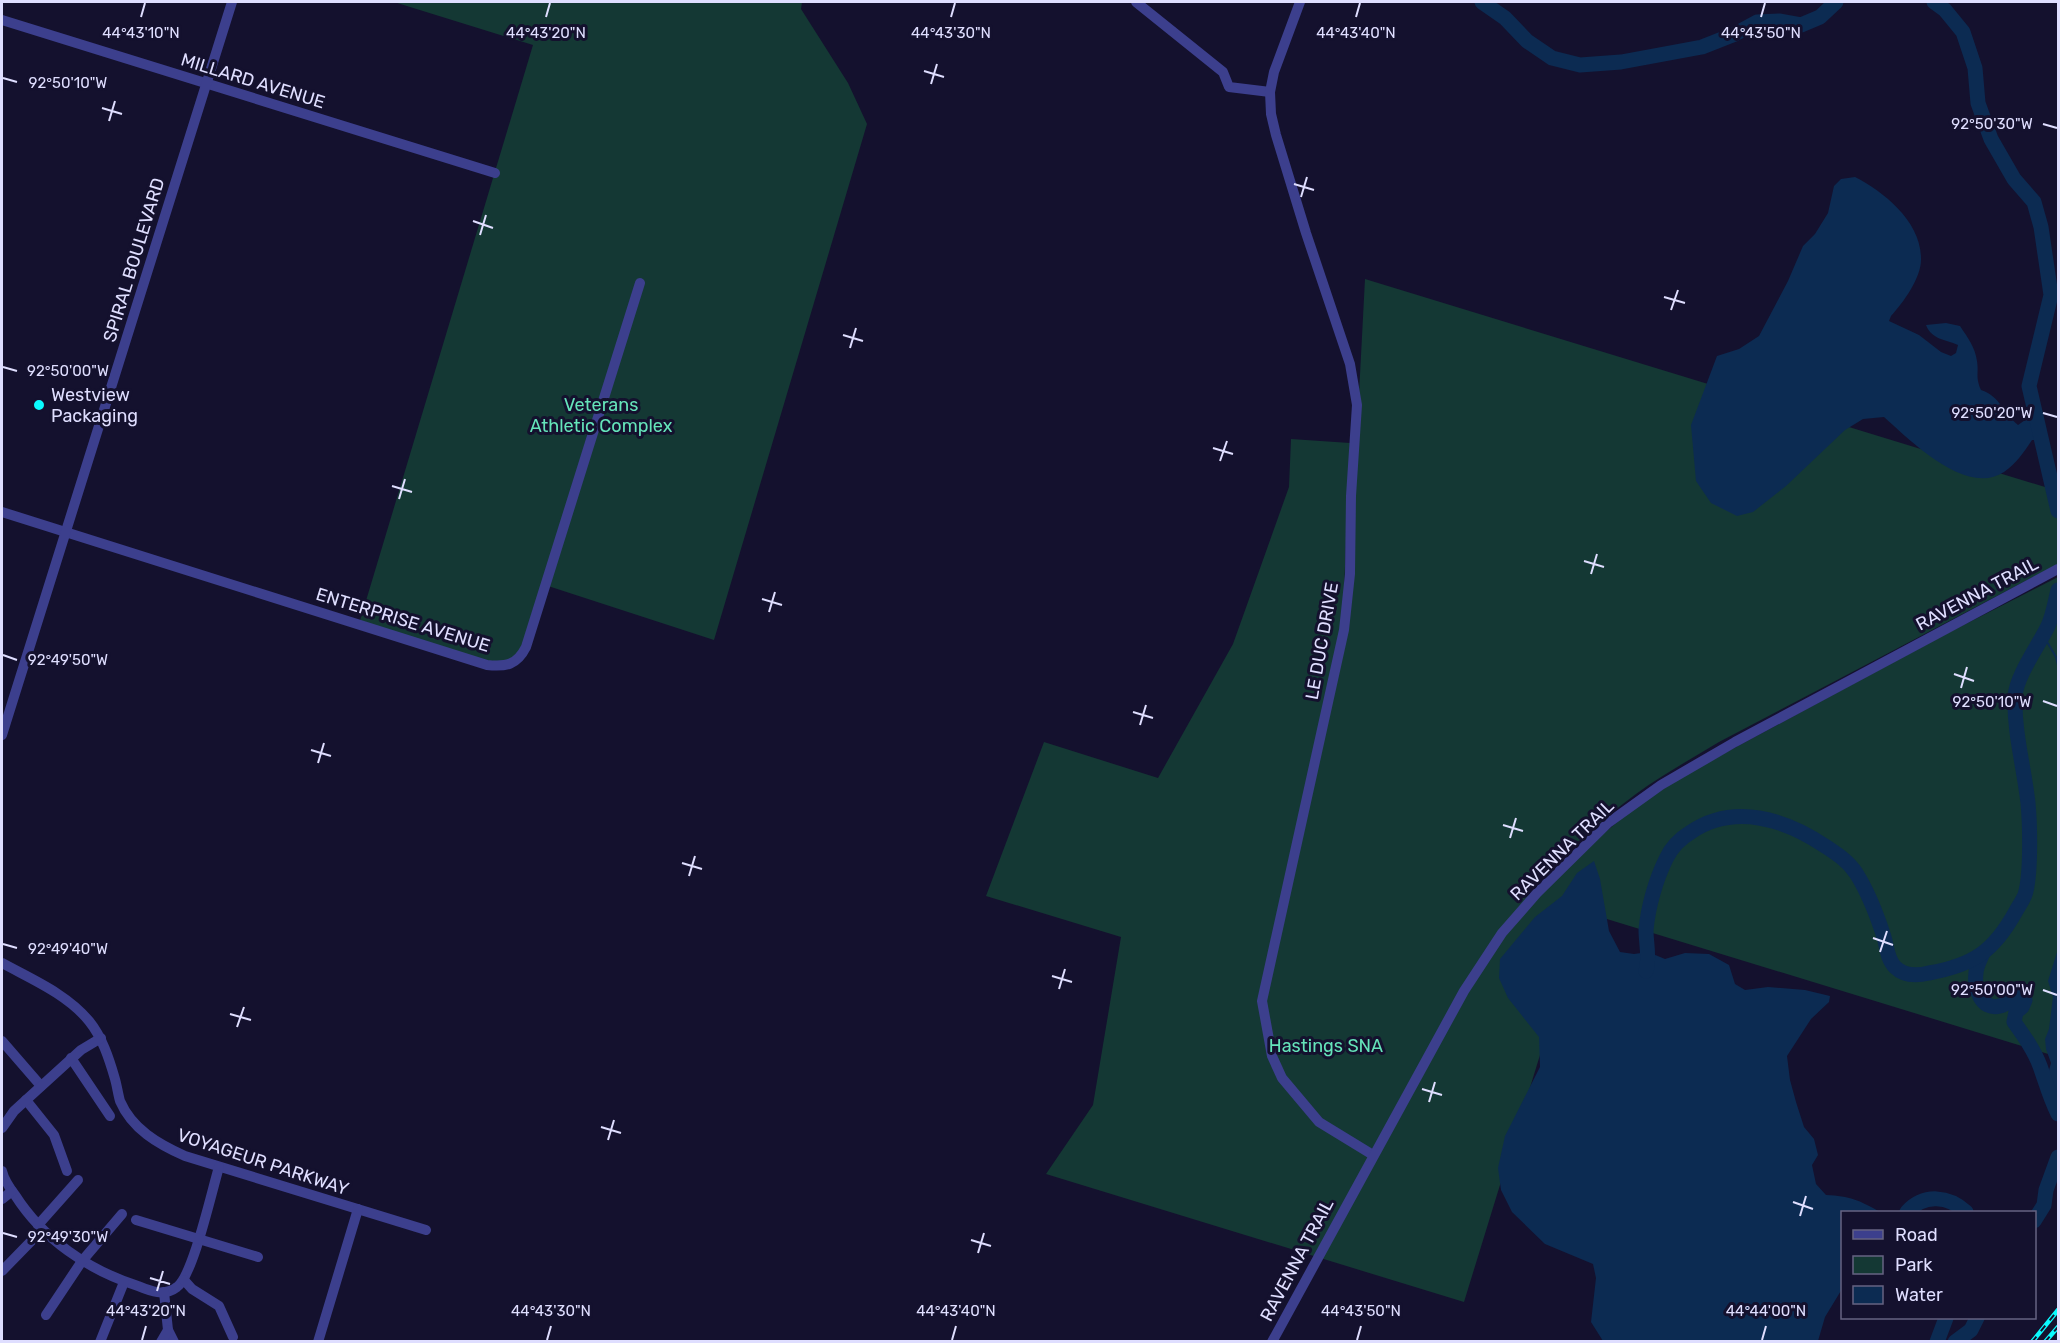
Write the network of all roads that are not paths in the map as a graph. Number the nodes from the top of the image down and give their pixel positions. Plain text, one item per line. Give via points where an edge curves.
1 (232, 2) edge
2 (1136, 2) edge
3 (1300, 2) edge
4 (2, 20) edge
5 (206, 84) junction
6 (1270, 93) junction
7 (495, 173) dead end
8 (640, 283) dead end
9 (2, 512) edge
10 (66, 532) junction
11 (2058, 569) edge
12 (2, 735) edge
13 (2, 963) edge
14 (101, 1038) junction
15 (2, 1041) edge
16 (71, 1059) junction
17 (41, 1086) junction
18 (26, 1100) junction
19 (110, 1116) dead end
20 (3, 1123) edge
21 (1373, 1155) junction
22 (219, 1167) junction
23 (2, 1171) edge
24 (68, 1171) dead end
25 (78, 1180) dead end
26 (12, 1191) junction
27 (2, 1199) edge
28 (358, 1209) junction
29 (122, 1214) dead end
30 (136, 1220) dead end
31 (40, 1228) junction
32 (426, 1230) dead end
33 (198, 1238) junction
34 (258, 1257) dead end
35 (82, 1261) junction
36 (2, 1271) edge
37 (184, 1280) junction
38 (124, 1282) junction
39 (164, 1292) junction
40 (46, 1315) dead end
41 (168, 1330) junction
42 (233, 1337) dead end
43 (100, 1341) edge
44 (161, 1341) edge
45 (174, 1341) edge
46 (318, 1341) edge
47 (1272, 1341) edge

1 - 5 street, SPIRAL BOULEVARD
2 - 6 street via 1224,72 1229,87
3 - 6 street
4 - 5 street, MILLARD AVENUE
5 - 7 street, MILLARD AVENUE
5 - 10 street, SPIRAL BOULEVARD
6 - 21 street, LE DUC DRIVE via 1271,114 1350,364 1357,405 1344,630 1262,1001 1272,1056 1282,1078 1319,1122
8 - 10 street, ENTERPRISE AVENUE via 526,647 513,662 502,666 487,664
9 - 10 street, ENTERPRISE AVENUE
10 - 12 street, SPIRAL BOULEVARD
11 - 21 street, RAVENNA TRAIL via 1735,742 1661,785 1608,823 1502,933 1464,991
13 - 14 street, VOYAGEUR PARKWAY via 72,1002
14 - 16 street
14 - 22 street, VOYAGEUR PARKWAY via 120,1101 129,1117 160,1146
15 - 17 street
16 - 17 street
16 - 19 street
17 - 18 street
18 - 20 street
18 - 24 street via 54,1135
21 - 47 street, RAVENNA TRAIL
22 - 28 street, VOYAGEUR PARKWAY
22 - 33 street
23 - 26 street
25 - 31 street
26 - 27 street
26 - 31 street
28 - 32 street, VOYAGEUR PARKWAY
28 - 46 street
29 - 35 street
30 - 33 street
31 - 35 street
31 - 36 street
33 - 34 street
33 - 37 street
35 - 38 street
35 - 40 street
37 - 39 street
37 - 42 street via 219,1306
38 - 39 street
38 - 43 street
39 - 41 street
41 - 44 street
41 - 45 street

